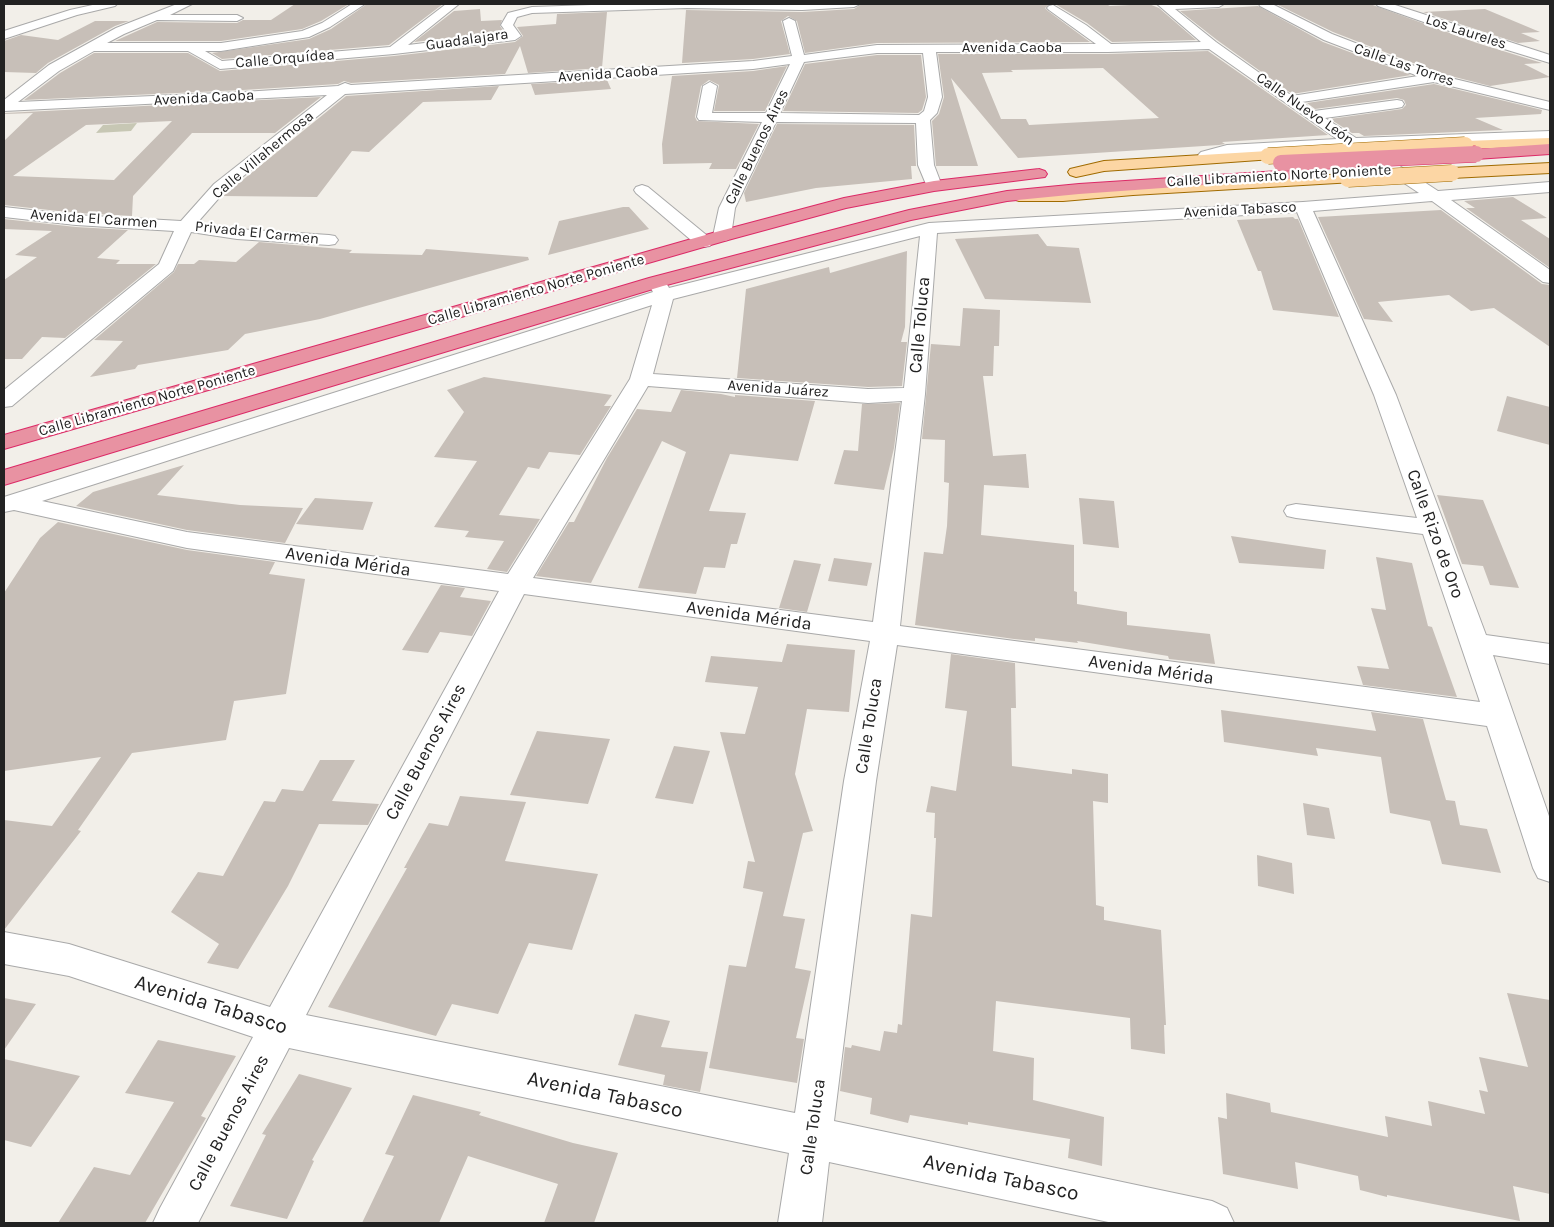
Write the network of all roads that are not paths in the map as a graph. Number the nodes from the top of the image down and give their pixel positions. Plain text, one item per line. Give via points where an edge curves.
1 (111, 4) edge
2 (186, 4) edge
3 (359, 4) edge
4 (453, 4) edge
5 (854, 4) edge
6 (1219, 4) edge
7 (1264, 4) edge
8 (1382, 4) edge
9 (1163, 5) edge
10 (1052, 8) dead end
11 (153, 18) junction
12 (237, 18) dead end
13 (789, 21) dead end
14 (4, 36) edge
15 (1212, 45) junction
16 (92, 46) junction
17 (189, 46) junction
18 (930, 48) junction
19 (1108, 48) junction
20 (390, 49) junction
21 (799, 59) junction
22 (1550, 59) edge
23 (1434, 78) junction
24 (710, 86) dead end
25 (341, 90) junction
26 (4, 92) edge
27 (21, 93) junction
28 (1291, 100) junction
29 (1397, 104) dead end
30 (1550, 106) edge
31 (4, 107) edge
32 (1312, 116) junction
33 (772, 118) junction
34 (923, 119) junction
35 (1550, 135) edge
36 (1352, 142) junction
37 (1550, 142) edge
38 (1550, 149) edge
39 (1474, 155) junction
40 (1207, 160) junction
41 (1274, 160) junction
42 (1550, 161) edge
43 (1550, 168) edge
44 (1076, 172) junction
45 (934, 186) junction
46 (1550, 187) edge
47 (642, 190) dead end
48 (1079, 195) junction
49 (1434, 195) junction
50 (1007, 196) junction
51 (1303, 207) junction
52 (4, 212) edge
53 (1104, 217) junction
54 (930, 220) junction
55 (184, 226) junction
56 (722, 236) junction
57 (330, 240) dead end
58 (704, 242) junction
59 (1550, 278) edge
60 (660, 288) junction
61 (641, 379) junction
62 (914, 394) junction
63 (4, 401) edge
64 (4, 442) edge
65 (6, 496) edge
66 (1296, 511) dead end
67 (1433, 528) junction
68 (515, 585) junction
69 (884, 634) junction
70 (1475, 643) junction
71 (1550, 654) edge
72 (1498, 716) junction
73 (1550, 868) edge
74 (4, 948) edge
75 (279, 1028) junction
76 (812, 1137) junction
77 (175, 1223) edge
78 (800, 1223) edge
79 (1212, 1223) edge

1 - 14 street via 74,12
2 - 11 street
3 - 17 street, Calle Orquídea via 326,25 304,34 220,46
4 - 20 street, Calle Villahermosa
5 - 20 street, Guadalajara via 532,10 512,15 507,25 515,36
6 - 9 street
7 - 23 street, Calle Las Torres via 1328,37
8 - 22 street, Los Laureles
9 - 15 street, Calle Nuevo León
10 - 19 street
11 - 12 street
11 - 16 street
13 - 21 street
15 - 19 street, Avenida Caoba
15 - 28 street, Calle Nuevo León
16 - 17 street, Calle Orquídea
16 - 27 street via 54,68
17 - 20 street, Calle Orquídea via 220,65
18 - 19 street, Avenida Caoba
18 - 21 street, Avenida Caoba via 877,49
18 - 34 street via 935,97 930,113
20 - 25 street, Calle Villahermosa
21 - 25 street, Avenida Caoba via 753,65
21 - 33 street, Calle Buenos Aires
23 - 28 street
23 - 30 street, Calle Las Torres
24 - 33 street via 704,117
25 - 31 street, Avenida Caoba
25 - 55 street, Calle Villahermosa via 220,187
26 - 27 street
27 - 31 street
28 - 32 street, Calle Nuevo León
29 - 32 street
32 - 36 street, Calle Nuevo León
33 - 34 street
33 - 56 street, Calle Buenos Aires via 727,208
34 - 45 street via 926,165
35 - 36 street
36 - 40 street via 1227,150 1206,155
36 - 49 street, Calle Nuevo León
37 - 39 main road, Calle Libramiento Norte Poniente
38 - 39 highway, Calle Libramiento Norte Poniente
39 - 41 highway, Calle Libramiento Norte Poniente, bridge
39 - 42 highway, Calle Libramiento Norte Poniente
39 - 50 highway, Calle Libramiento Norte Poniente via 1310,174 1079,188
40 - 41 main road, Calle Libramiento Norte Poniente
40 - 44 main road, Calle Libramiento Norte Poniente via 1104,166
41 - 44 highway, Calle Libramiento Norte Poniente
43 - 48 main road, Calle Libramiento Norte Poniente, bridge
44 - 45 highway, Calle Libramiento Norte Poniente
45 - 56 highway, Calle Libramiento Norte Poniente via 844,204
46 - 49 street, Avenida Tabasco
47 - 58 street
48 - 50 main road, Calle Libramiento Norte Poniente
48 - 53 street
49 - 51 street, Avenida Tabasco
49 - 59 street, Calle Nuevo León
50 - 54 highway, Calle Libramiento Norte Poniente
51 - 53 street, Avenida Tabasco
51 - 67 street, Calle Rizo de Oro via 1385,395
52 - 55 street, Avenida El Carmen
53 - 54 street, Avenida Tabasco via 984,224
54 - 60 street
54 - 62 street, Calle Toluca
55 - 57 street, Privada El Carmen via 237,234
55 - 63 street, Calle Villahermosa via 167,268
56 - 58 highway, Calle Libramiento Norte Poniente
58 - 64 highway, Calle Libramiento Norte Poniente
60 - 61 street, Calle Buenos Aires
60 - 65 street
61 - 62 street, Avenida Juárez via 868,396
61 - 68 street, Calle Buenos Aires
62 - 69 street, Calle Toluca
65 - 68 street, Avenida Mérida via 187,540
66 - 67 street
67 - 70 street, Calle Rizo de Oro
68 - 69 street, Avenida Mérida
68 - 75 street, Calle Buenos Aires
69 - 72 street, Avenida Mérida
69 - 76 street, Calle Toluca via 860,781
70 - 71 street
70 - 72 street, Calle Rizo de Oro
72 - 73 street, Calle Rizo de Oro
74 - 75 street, Avenida Tabasco via 69,960
75 - 76 street, Avenida Tabasco
75 - 77 street, Calle Buenos Aires
76 - 78 street, Calle Toluca
76 - 79 street, Avenida Tabasco

